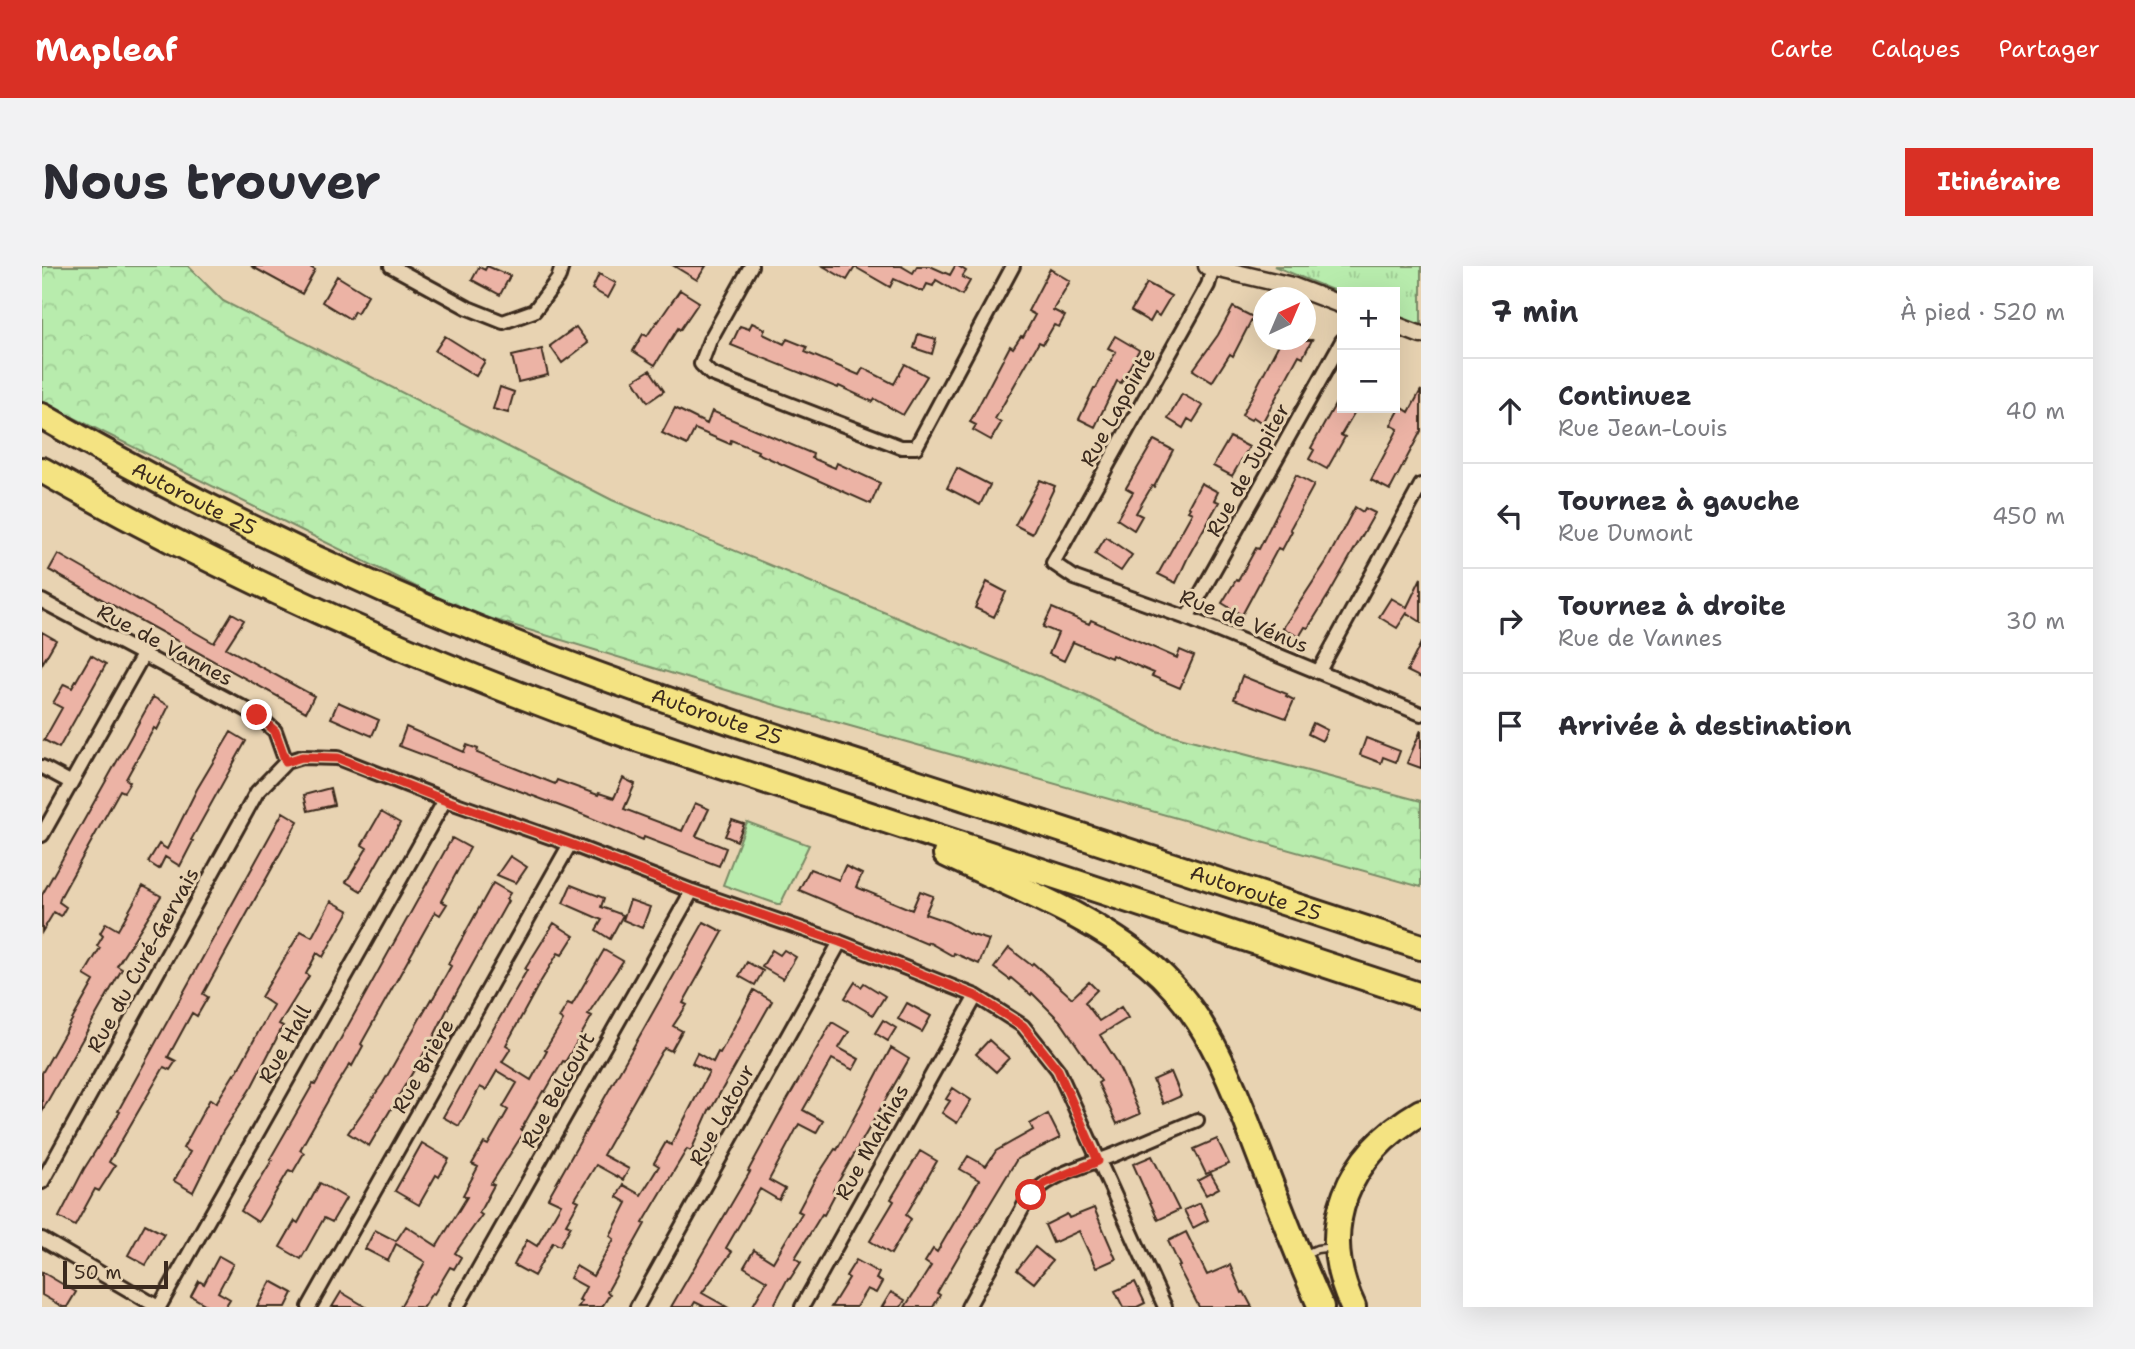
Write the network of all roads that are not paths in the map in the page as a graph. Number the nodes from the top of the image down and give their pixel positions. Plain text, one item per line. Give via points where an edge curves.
1 (391, 266) edge
2 (562, 266) edge
3 (751, 266) edge
4 (1013, 266) edge
5 (1210, 267) edge
6 (1337, 303) edge
7 (1400, 327) edge
8 (1421, 335) edge
9 (1337, 350) edge
10 (42, 416) edge
11 (42, 470) edge
12 (1421, 485) edge
13 (1053, 563) joint
14 (42, 601) edge
15 (1187, 618) junction
16 (143, 655) junction
17 (1319, 671) junction
18 (1421, 714) edge
19 (286, 762) junction
20 (42, 767) edge
21 (70, 782) junction
22 (444, 800) junction
23 (851, 809) junction
24 (42, 835) edge
25 (570, 844) junction
26 (692, 891) junction
27 (840, 942) junction
28 (1421, 947) edge
29 (976, 996) junction
30 (1421, 996) edge
31 (1421, 1112) edge
32 (1197, 1120) dead end
33 (1098, 1161) junction
34 (42, 1182) edge
35 (42, 1239) edge
36 (1339, 1247) junction
37 (1299, 1257) junction
38 (159, 1307) edge
39 (309, 1307) edge
40 (457, 1307) edge
41 (637, 1307) edge
42 (802, 1307) edge
43 (968, 1307) edge
44 (1165, 1307) edge
45 (1321, 1307) edge
46 (1353, 1307) edge

1 - 2 street via 468,308 503,321 534,311
3 - 4 street via 701,364 711,374 901,447 916,447
5 - 6 street via 1292,286
5 - 13 street, Rue Lapointe via 1208,285
7 - 8 street
9 - 15 street, Rue de Jupiter
10 - 28 highway, Autoroute 25 via 267,535 550,657 783,739
11 - 23 highway via 239,574 407,650 583,719
12 - 17 street
13 - 15 street, Rue de Vénus via 1075,578
14 - 16 street, Rue de Vannes
15 - 17 street, Rue de Vénus
16 - 19 street, Rue de Vannes via 257,715 275,731
16 - 21 street
17 - 18 street, Rue de Vénus
19 - 22 street via 302,757 338,758
19 - 34 street, Rue du Curé-Gervais via 257,792
20 - 21 street
21 - 24 street
22 - 25 street
22 - 38 street, Rue Hall
23 - 30 highway
23 - 37 highway via 1072,915 1138,954 1167,980 1221,1058
25 - 26 street
25 - 39 street, Rue Brière
26 - 27 street
26 - 40 street, Rue Belcourt
27 - 29 street
27 - 41 street, Rue Latour
29 - 33 street via 1023,1026 1058,1070
29 - 42 street, Rue Mathias
31 - 36 highway via 1381,1140 1354,1174 1343,1202
32 - 33 street
33 - 43 street via 1035,1190
33 - 44 street
35 - 38 street
36 - 37 lane
36 - 46 highway via 1343,1281
37 - 45 highway

